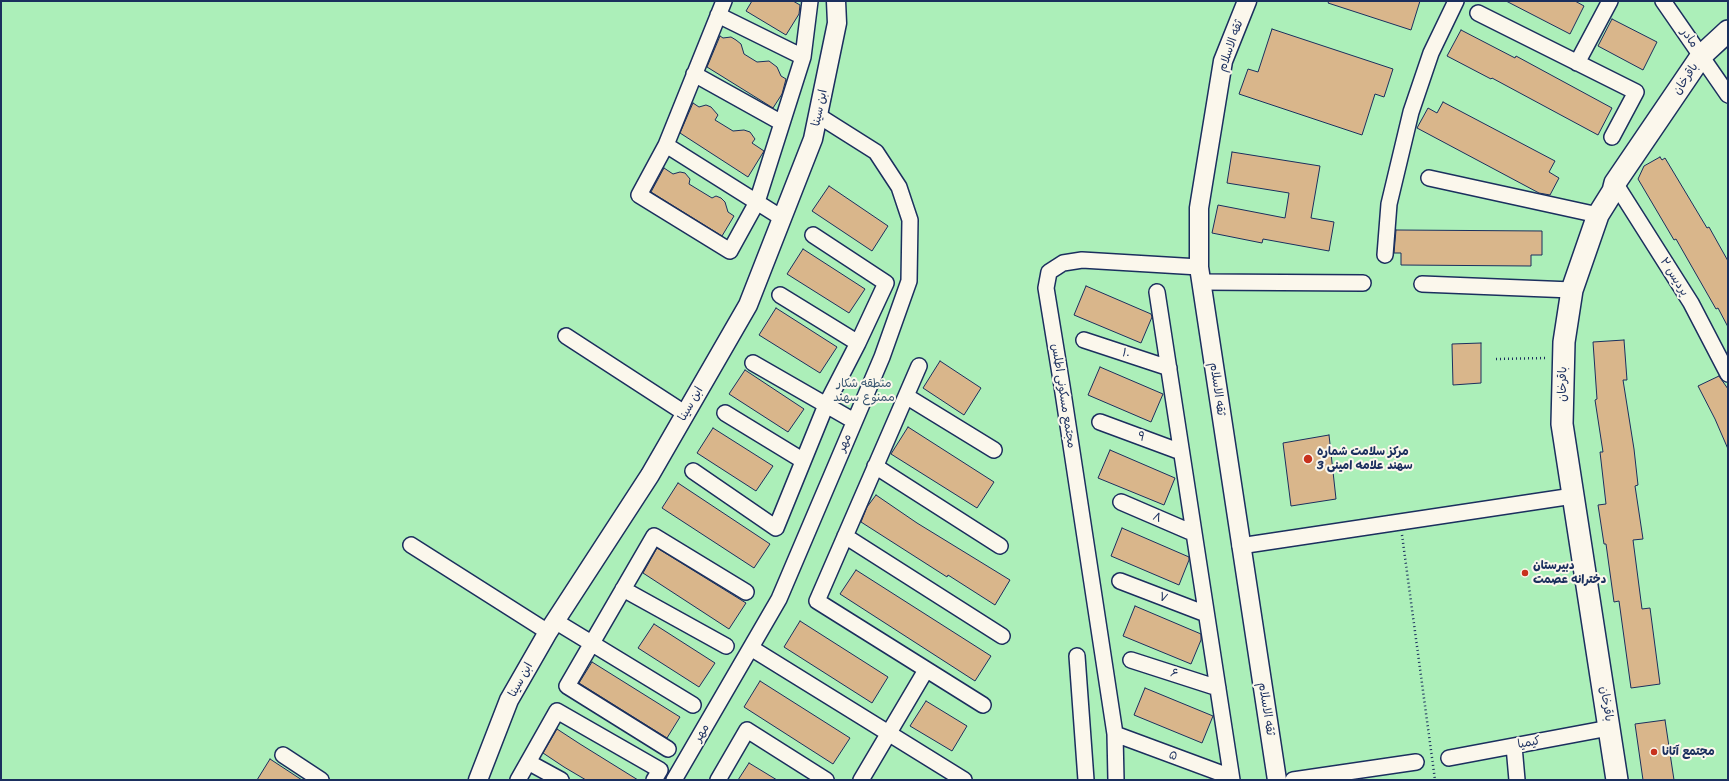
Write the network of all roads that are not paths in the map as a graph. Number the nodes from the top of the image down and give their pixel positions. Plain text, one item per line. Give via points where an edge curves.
1 (810, 1) edge
2 (836, 1) edge
3 (1247, 1) edge
4 (1456, 1) edge
5 (1610, 1) edge
6 (1663, 1) edge
7 (721, 8) edge
8 (1478, 13) dead end
9 (1728, 31) edge
10 (1702, 55) junction
11 (803, 57) junction
12 (1577, 63) junction
13 (694, 74) junction
14 (1728, 95) edge
15 (819, 116) junction
16 (782, 123) junction
17 (1612, 137) dead end
18 (666, 145) junction
19 (1429, 178) dead end
20 (1615, 183) junction
21 (756, 202) junction
22 (1598, 215) junction
23 (782, 218) junction
24 (813, 234) dead end
25 (1385, 255) dead end
26 (1200, 275) junction
27 (1363, 283) dead end
28 (1422, 284) dead end
29 (1572, 290) junction
30 (1157, 292) dead end
31 (780, 295) dead end
32 (566, 336) dead end
33 (1084, 340) dead end
34 (858, 343) junction
35 (753, 363) dead end
36 (918, 366) dead end
37 (1168, 368) junction
38 (1728, 374) edge
39 (906, 396) junction
40 (826, 405) junction
41 (725, 413) dead end
42 (686, 414) junction
43 (854, 421) junction
44 (1100, 422) dead end
45 (994, 450) dead end
46 (1181, 452) junction
47 (802, 460) junction
48 (875, 466) junction
49 (693, 471) dead end
50 (1573, 496) junction
51 (1121, 502) dead end
52 (1194, 533) junction
53 (845, 536) junction
54 (411, 545) dead end
55 (1000, 546) dead end
56 (1240, 546) junction
57 (1120, 581) dead end
58 (623, 588) junction
59 (746, 592) dead end
60 (1206, 614) junction
61 (552, 626) junction
62 (1002, 636) dead end
63 (591, 643) junction
64 (726, 646) dead end
65 (751, 648) junction
66 (1077, 656) dead end
67 (1131, 660) dead end
68 (926, 670) junction
69 (1218, 688) junction
70 (693, 705) dead end
71 (983, 705) dead end
72 (1609, 728) junction
73 (889, 733) junction
74 (1115, 734) junction
75 (1514, 746) junction
76 (668, 749) dead end
77 (283, 755) dead end
78 (1449, 758) road end
79 (528, 762) junction
80 (1416, 762) road end
81 (1232, 778) edge
82 (321, 780) edge
83 (478, 780) edge
84 (518, 780) edge
85 (561, 780) edge
86 (654, 780) edge
87 (674, 780) edge
88 (718, 780) edge
89 (826, 780) edge
90 (861, 780) edge
91 (964, 780) edge
92 (1086, 780) edge
93 (1116, 780) edge
94 (1277, 780) edge
95 (1293, 780) edge
96 (1517, 780) edge
97 (1617, 780) edge

1 - 11 street
2 - 15 street, ابن سینا via 837,23
3 - 26 street, ثقه الاسلام via 1223,62 1199,208
4 - 25 street via 1431,53 1411,112 1390,204
5 - 12 street
6 - 10 street, مادر
7 - 11 street
7 - 13 street
8 - 12 street
9 - 10 main road, باقرخان
10 - 14 street, مادر
10 - 20 main road, باقرخان
11 - 16 street
12 - 17 street via 1636,92
13 - 16 street
13 - 18 street
15 - 23 street, ابن سینا via 813,139
15 - 43 street, مهر via 876,152 900,187 910,220 909,281 882,357
16 - 21 street
18 - 21 street
18 - 21 street via 639,195 730,251
19 - 22 street
20 - 22 main road, باقرخان
20 - 38 street, پردیس ۲ via 1691,303
21 - 23 street
22 - 29 main road, باقرخان
23 - 42 street, ابن سینا via 748,305
24 - 34 street via 886,283
26 - 27 street
26 - 56 street, ثقه الاسلام
26 - 74 street, مجتمع مسکونی اطلس via 1082,260 1063,263 1049,272 1046,288
28 - 29 street
29 - 50 main road, باقرخان via 1564,342 1562,424
30 - 37 street
31 - 34 street
32 - 42 street
33 - 37 street, ۱۰
34 - 40 street
35 - 40 street
36 - 39 street
37 - 46 street
39 - 45 street
39 - 48 street
40 - 43 street
40 - 47 street
41 - 47 street
42 - 61 street, ابن سینا
43 - 65 street, مهر via 779,599
44 - 46 street, ۹
46 - 52 street
47 - 49 street via 776,528
48 - 53 street
48 - 55 street
50 - 56 street
50 - 72 main road, باقرخان
51 - 52 street, ۸
52 - 60 street
53 - 62 street
53 - 68 street via 817,601
54 - 61 street
56 - 94 street, ثقه الاسلام
57 - 60 street, ۷
58 - 59 street via 654,536
58 - 63 street
58 - 64 street
60 - 69 street
61 - 63 street
61 - 83 street, ابن سینا via 509,700
63 - 70 street
63 - 76 street via 567,686
65 - 73 street
65 - 87 street, مهر
66 - 92 street
67 - 69 street, ۶
68 - 71 street
68 - 73 street
69 - 81 street
72 - 75 street, کیمیا
72 - 97 main road, باقرخان
73 - 90 street
73 - 91 street
74 - 81 street, ۵
74 - 93 street
75 - 78 street, کیمیا
75 - 96 street
77 - 82 street
79 - 84 street
79 - 85 street
79 - 86 street via 557,711 660,770
80 - 95 street
88 - 89 street via 747,730

